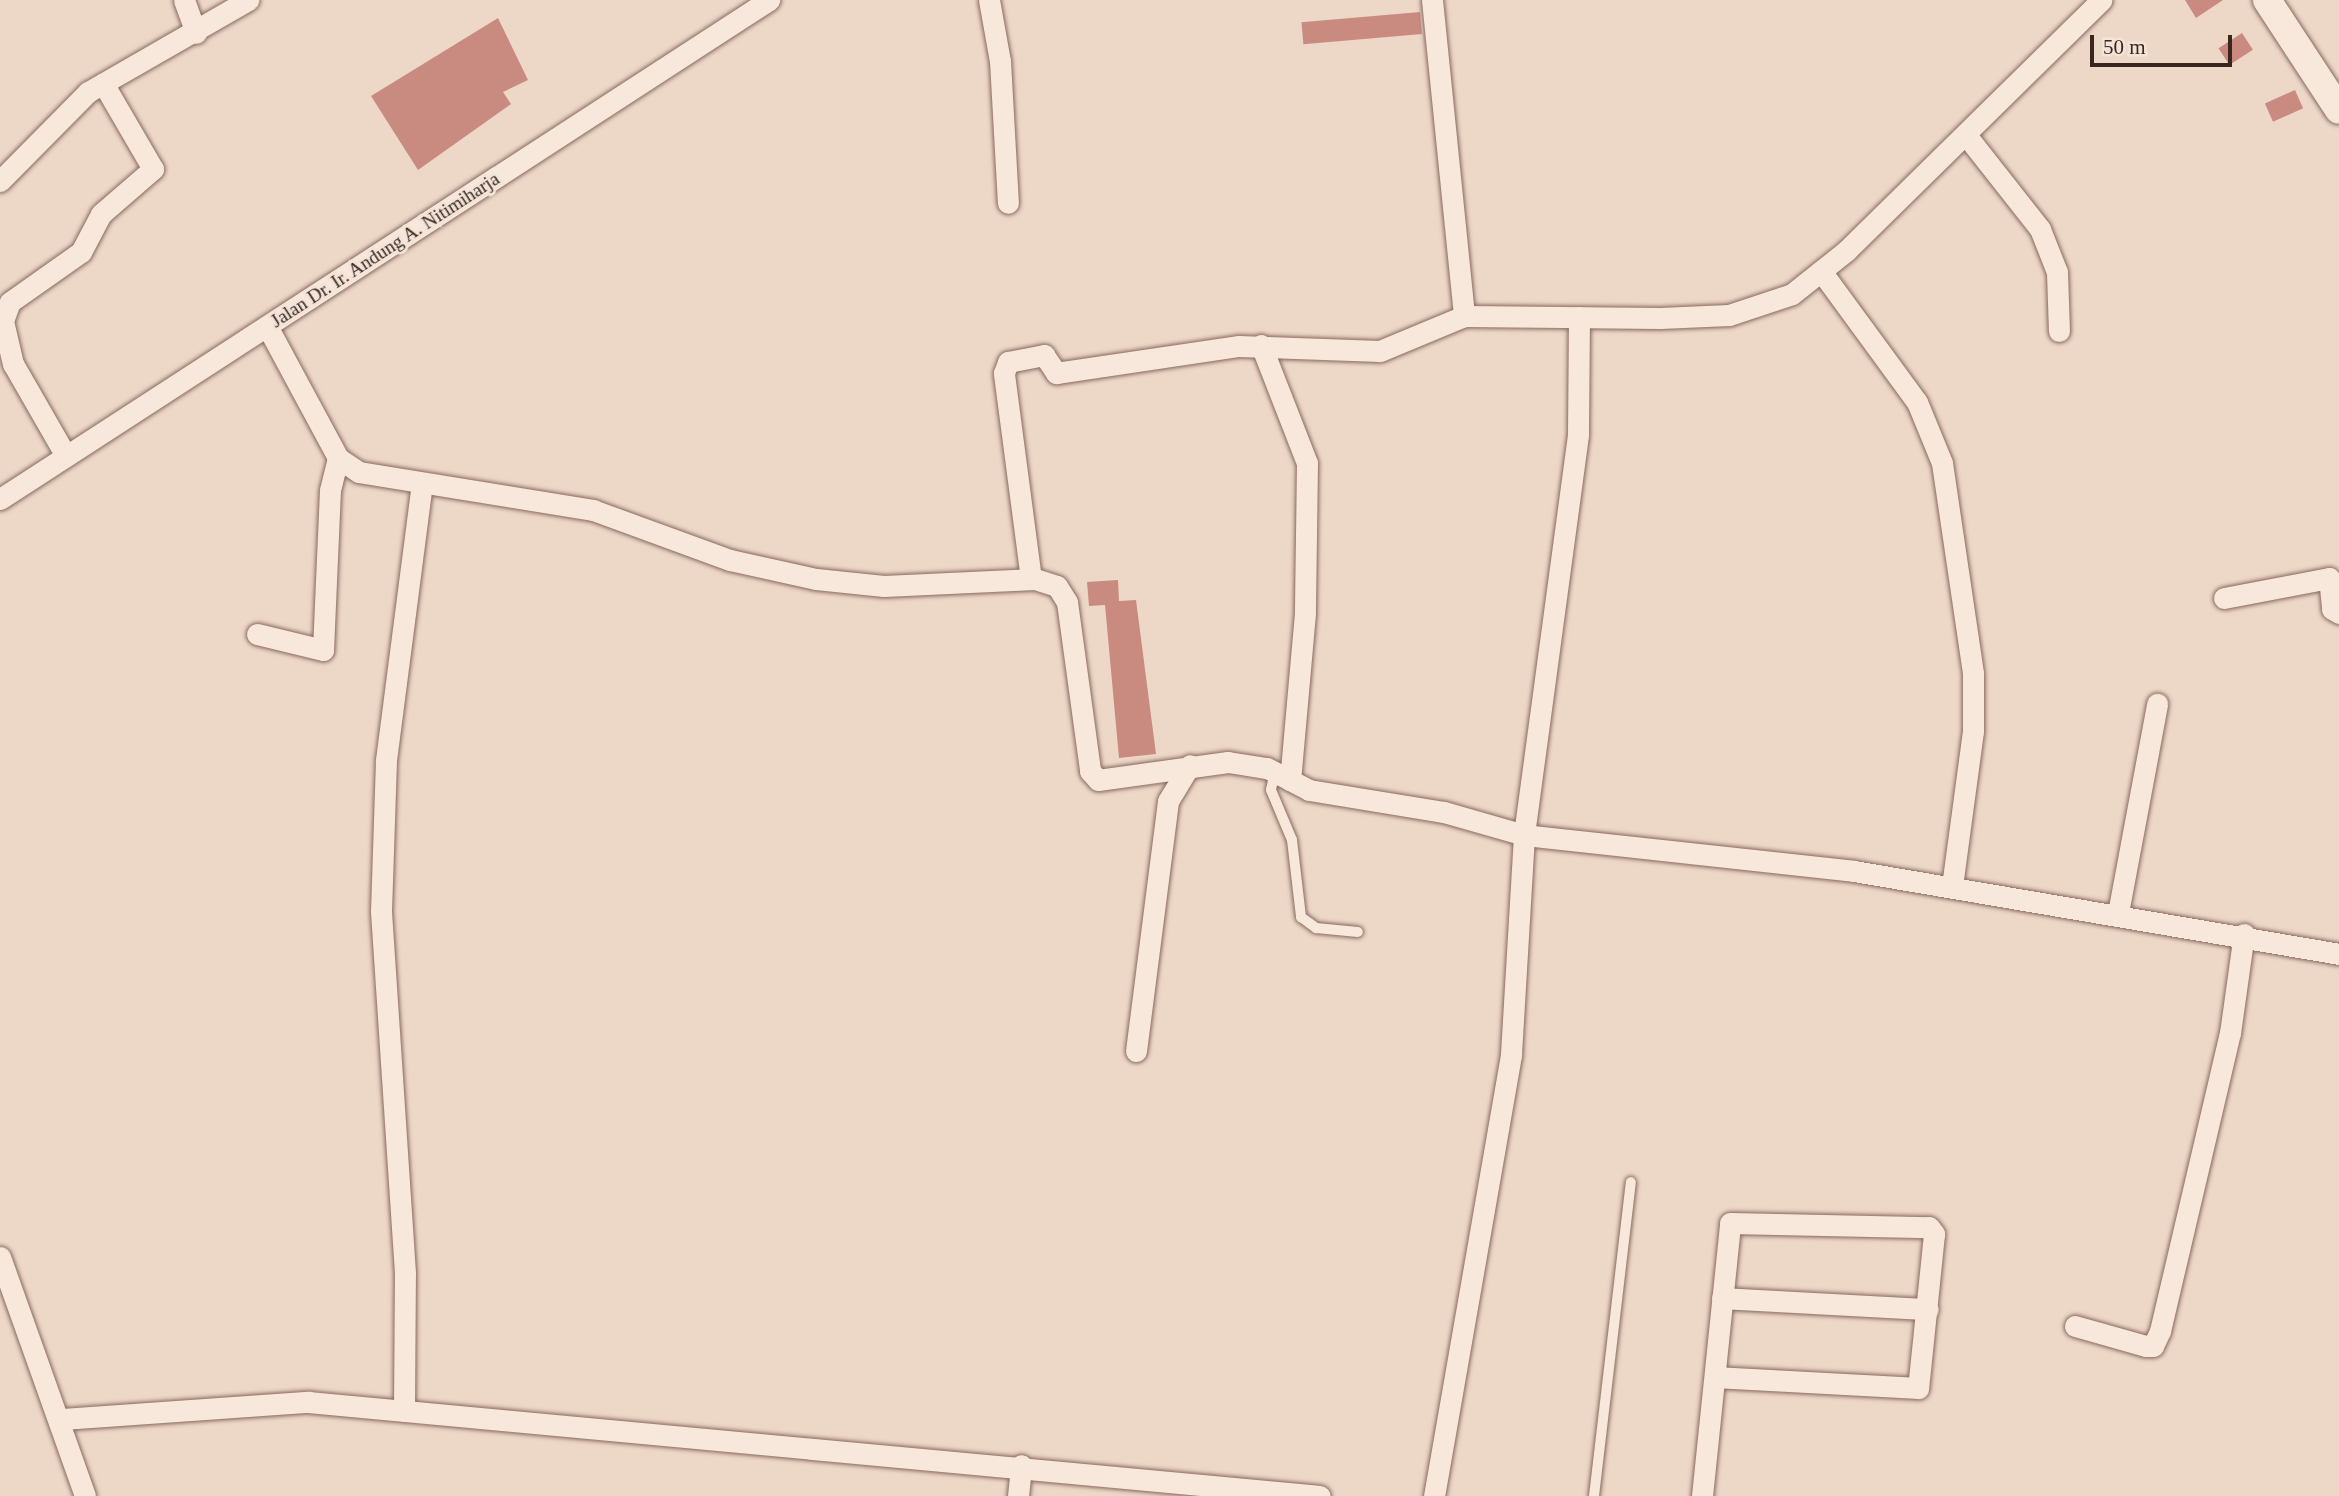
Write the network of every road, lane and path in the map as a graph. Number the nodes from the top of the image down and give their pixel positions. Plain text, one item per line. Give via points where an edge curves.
1 (184, 0) edge
2 (248, 0) edge
3 (769, 0) edge
4 (989, 0) edge
5 (1432, 0) edge
6 (2101, 0) edge
7 (2267, 0) edge
8 (197, 33) junction
9 (103, 83) junction
10 (2339, 110) edge
11 (1966, 135) junction
12 (0, 181) edge
13 (1008, 203) dead end
14 (1821, 271) junction
15 (1464, 316) junction
16 (1579, 317) junction
17 (267, 326) junction
18 (2059, 331) dead end
19 (1261, 345) junction
20 (66, 456) junction
21 (338, 458) junction
22 (422, 483) junction
23 (0, 499) edge
24 (1031, 579) junction
25 (2224, 598) dead end
26 (2339, 613) edge
27 (257, 634) dead end
28 (2157, 704) dead end
29 (1189, 765) junction
30 (1282, 776) junction
31 (1524, 835) junction
32 (1952, 886) junction
33 (2118, 913) junction
34 (1358, 932) dead end
35 (2244, 934) junction
36 (2339, 954) edge
37 (1136, 1051) dead end
38 (1632, 1182) dead end
39 (0, 1257) edge
40 (1722, 1298) junction
41 (1928, 1309) junction
42 (2075, 1326) dead end
43 (1715, 1377) junction
44 (404, 1411) junction
45 (62, 1419) junction
46 (1021, 1465) junction
47 (85, 1496) edge
48 (1018, 1496) edge
49 (1320, 1496) edge
50 (1434, 1496) edge
51 (1594, 1496) edge
52 (1702, 1496) edge

1 - 8 street
2 - 8 street
3 - 17 street, Jalan Dr. Ir. Andung A. Nitimiharja
4 - 13 street via 1000,61
5 - 15 street
6 - 11 street
7 - 10 main road
8 - 9 street
9 - 12 street via 62,112
9 - 20 street via 153,169 101,214 84,249 10,302 3,321 13,364
11 - 14 street
11 - 18 street via 2039,229 2057,272
14 - 16 street via 1792,294 1729,315
14 - 32 street via 1917,402 1942,463 1973,673 1973,731
15 - 16 street
15 - 19 street via 1380,351
16 - 31 street via 1578,435
17 - 20 street, Jalan Dr. Ir. Andung A. Nitimiharja
17 - 21 street
19 - 24 street via 1056,373 1044,355 1008,362 1004,373
19 - 30 street via 1307,463 1305,612
20 - 23 street, Jalan Dr. Ir. Andung A. Nitimiharja
21 - 22 street via 359,472
21 - 27 street via 330,490 323,650
22 - 24 street via 593,510 730,560 816,579 884,586
22 - 44 street via 386,760 381,911 405,1273
24 - 29 street via 1057,586 1067,602 1090,771 1098,780 1110,783
25 - 26 street via 2329,578 2332,609
28 - 33 street
29 - 30 street via 1228,762
29 - 37 street via 1168,801
30 - 31 street via 1309,790 1444,813
30 - 34 lane via 1271,790 1292,841 1301,917 1316,928
31 - 32 street
31 - 50 street via 1511,1055
32 - 33 street
33 - 35 street
35 - 36 street
35 - 42 street via 2230,1033 2160,1331 2146,1346
38 - 51 lane
39 - 45 street
40 - 41 street
40 - 41 street via 1725,1235 1738,1219 1929,1227 1935,1248
40 - 43 street
41 - 43 street via 1920,1382 1911,1392
43 - 52 street
44 - 45 street via 308,1402
44 - 46 street
45 - 47 street
46 - 48 street
46 - 49 street

